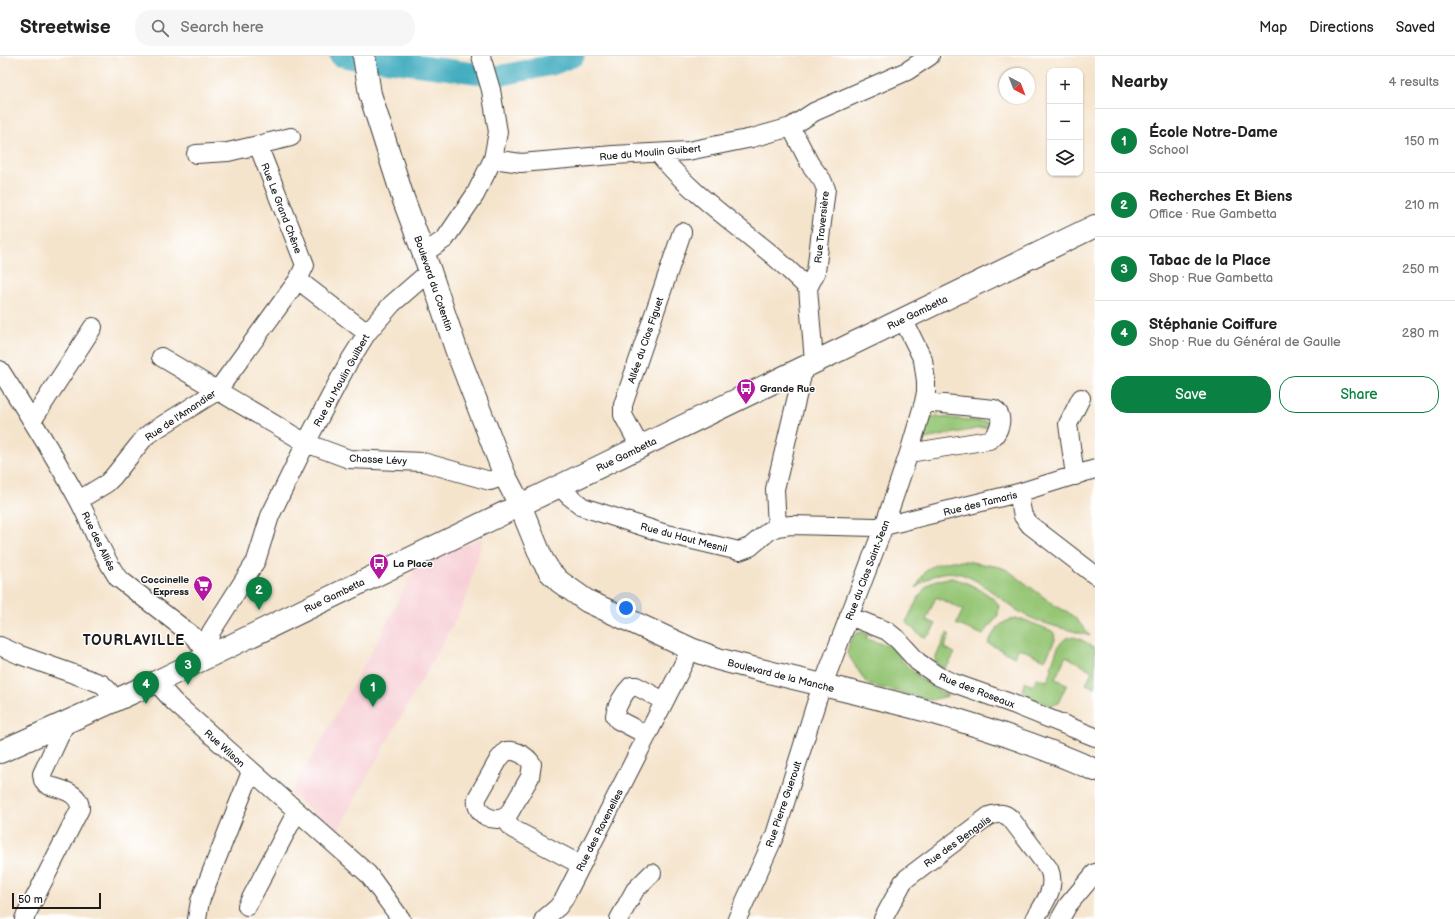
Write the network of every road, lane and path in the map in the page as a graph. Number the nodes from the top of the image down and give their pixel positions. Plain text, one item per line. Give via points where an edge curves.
1 (364, 56) edge
2 (930, 56) edge
3 (483, 63) edge
4 (791, 127) junction
5 (291, 136) dead end
6 (258, 145) junction
7 (658, 153) junction
8 (196, 154) dead end
9 (493, 159) junction
10 (1094, 229) edge
11 (682, 232) dead end
12 (427, 262) junction
13 (298, 280) junction
14 (808, 288) junction
15 (903, 319) junction
16 (93, 327) dead end
17 (367, 333) junction
18 (161, 357) dead end
19 (809, 365) junction
20 (0, 370) edge
21 (217, 391) junction
22 (1081, 398) dead end
23 (924, 402) junction
24 (32, 421) junction
25 (306, 443) junction
26 (640, 446) junction
27 (909, 453) junction
28 (1095, 469) edge
29 (505, 476) junction
30 (1075, 476) junction
31 (559, 486) junction
32 (1018, 493) junction
33 (79, 500) junction
34 (520, 505) junction
35 (884, 526) junction
36 (777, 527) junction
37 (1095, 575) edge
38 (850, 616) junction
39 (0, 646) edge
40 (691, 649) junction
41 (210, 656) junction
42 (156, 682) junction
43 (823, 686) junction
44 (113, 701) junction
45 (664, 701) junction
46 (66, 722) junction
47 (647, 735) junction
48 (1095, 737) edge
49 (0, 752) edge
50 (1095, 770) edge
51 (251, 772) junction
52 (297, 811) junction
53 (504, 818) dead end
54 (581, 865) junction
55 (652, 873) dead end
56 (1095, 873) edge
57 (1045, 902) junction
58 (247, 906) dead end
59 (1062, 916) edge
60 (24, 919) edge
61 (197, 919) edge
62 (401, 919) edge
63 (544, 919) edge
64 (620, 919) edge
65 (737, 919) edge
66 (883, 919) edge
67 (1035, 919) edge

1 - 12 main road, Boulevard du Cotentin via 370,94 403,198
2 - 4 street, Rue du Moulin Guibert via 907,71 814,112
3 - 9 street via 498,132
4 - 7 street, Rue du Moulin Guibert via 688,151
4 - 14 street, Rue Traversière via 826,189 816,272
5 - 6 street
6 - 8 street via 228,152
6 - 13 street, Rue Le Grand Chêne via 305,265
7 - 9 street, Rue du Moulin Guibert via 613,154 521,164
7 - 14 street via 674,173 698,195 762,246
9 - 12 street via 475,195
10 - 15 main road, Rue Gambetta
11 - 26 street, Allée du Clos Figuet via 623,405 623,415
12 - 17 street, Rue du Moulin Guilbert
12 - 29 main road, Boulevard du Cotentin via 456,349
13 - 17 street
13 - 21 street, Rue de l'Amandier
14 - 19 street
15 - 19 main road, Rue Gambetta
15 - 23 street, Rue du Clos Saint-Jean via 923,360 926,386
16 - 24 street
17 - 25 street, Rue du Moulin Guilbert
18 - 21 street, Chasse Lévy
19 - 26 main road, Rue Gambetta
19 - 36 street via 775,489
20 - 24 street, Rue des Alliés
21 - 25 street, Chasse Lévy
21 - 33 street, Rue de l'Amandier via 150,433 110,480
22 - 30 street via 1068,424
23 - 27 street, Rue du Clos Saint-Jean
23 - 27 street via 997,411 1000,417 999,431 989,440
24 - 33 street, Rue des Alliés
25 - 29 street, Chasse Lévy via 349,459 423,462 490,481
25 - 41 street, Rue du Moulin Guilbert via 270,516 256,561 211,632
26 - 31 main road, Rue Gambetta
27 - 35 street, Rue du Clos Saint-Jean
28 - 30 street, Rue des Tamaris
29 - 34 main road, Boulevard du Cotentin
30 - 32 street, Rue des Tamaris
31 - 34 main road, Rue Gambetta
31 - 36 street, Rue du Haut Mesnil via 583,507 663,533 735,550 750,548
32 - 35 street, Rue des Tamaris
32 - 37 street via 1023,516 1030,525
33 - 41 street, Rue des Alliés via 110,567 118,578 193,636
34 - 40 main road, Boulevard de la Manche via 542,559 550,572 564,586 587,601
34 - 41 main road, Rue Gambetta
35 - 36 street, Rue du Haut Mesnil
35 - 38 street, Rue du Clos Saint-Jean
38 - 43 street, Rue du Clos Saint-Jean
38 - 48 street, Rue des Roseaux via 887,632 918,662 938,676
39 - 44 street via 102,684 109,691
40 - 43 main road, Boulevard de la Manche
40 - 45 street, Rue des Ravenelles
41 - 42 main road, Rue Gambetta
42 - 44 main road, Rue Gambetta
42 - 51 street, Rue Wilson via 174,702
43 - 50 main road, Boulevard de la Manche via 963,722 1042,748
43 - 65 street, Rue Pierre Gueroult via 774,835
44 - 46 main road, Rue Gambetta
45 - 47 street, Rue des Ravenelles
45 - 47 street via 636,686 626,690 615,716
46 - 49 main road, Rue Gambetta
46 - 60 street via 42,777 47,785 73,794 79,801 80,809
47 - 54 street, Rue des Ravenelles
51 - 52 street, Rue Wilson
51 - 61 street via 200,901
52 - 58 street
52 - 62 street, Rue Wilson via 368,874
53 - 54 street via 513,829
54 - 63 street, Rue des Ravenelles via 562,903
55 - 64 street via 635,890
56 - 59 street
57 - 59 street
57 - 66 street, Rue des Bengalis via 1052,885 1049,869 1011,819 1007,815 997,814 989,816 907,878
57 - 67 street, Rue des Bengalis

